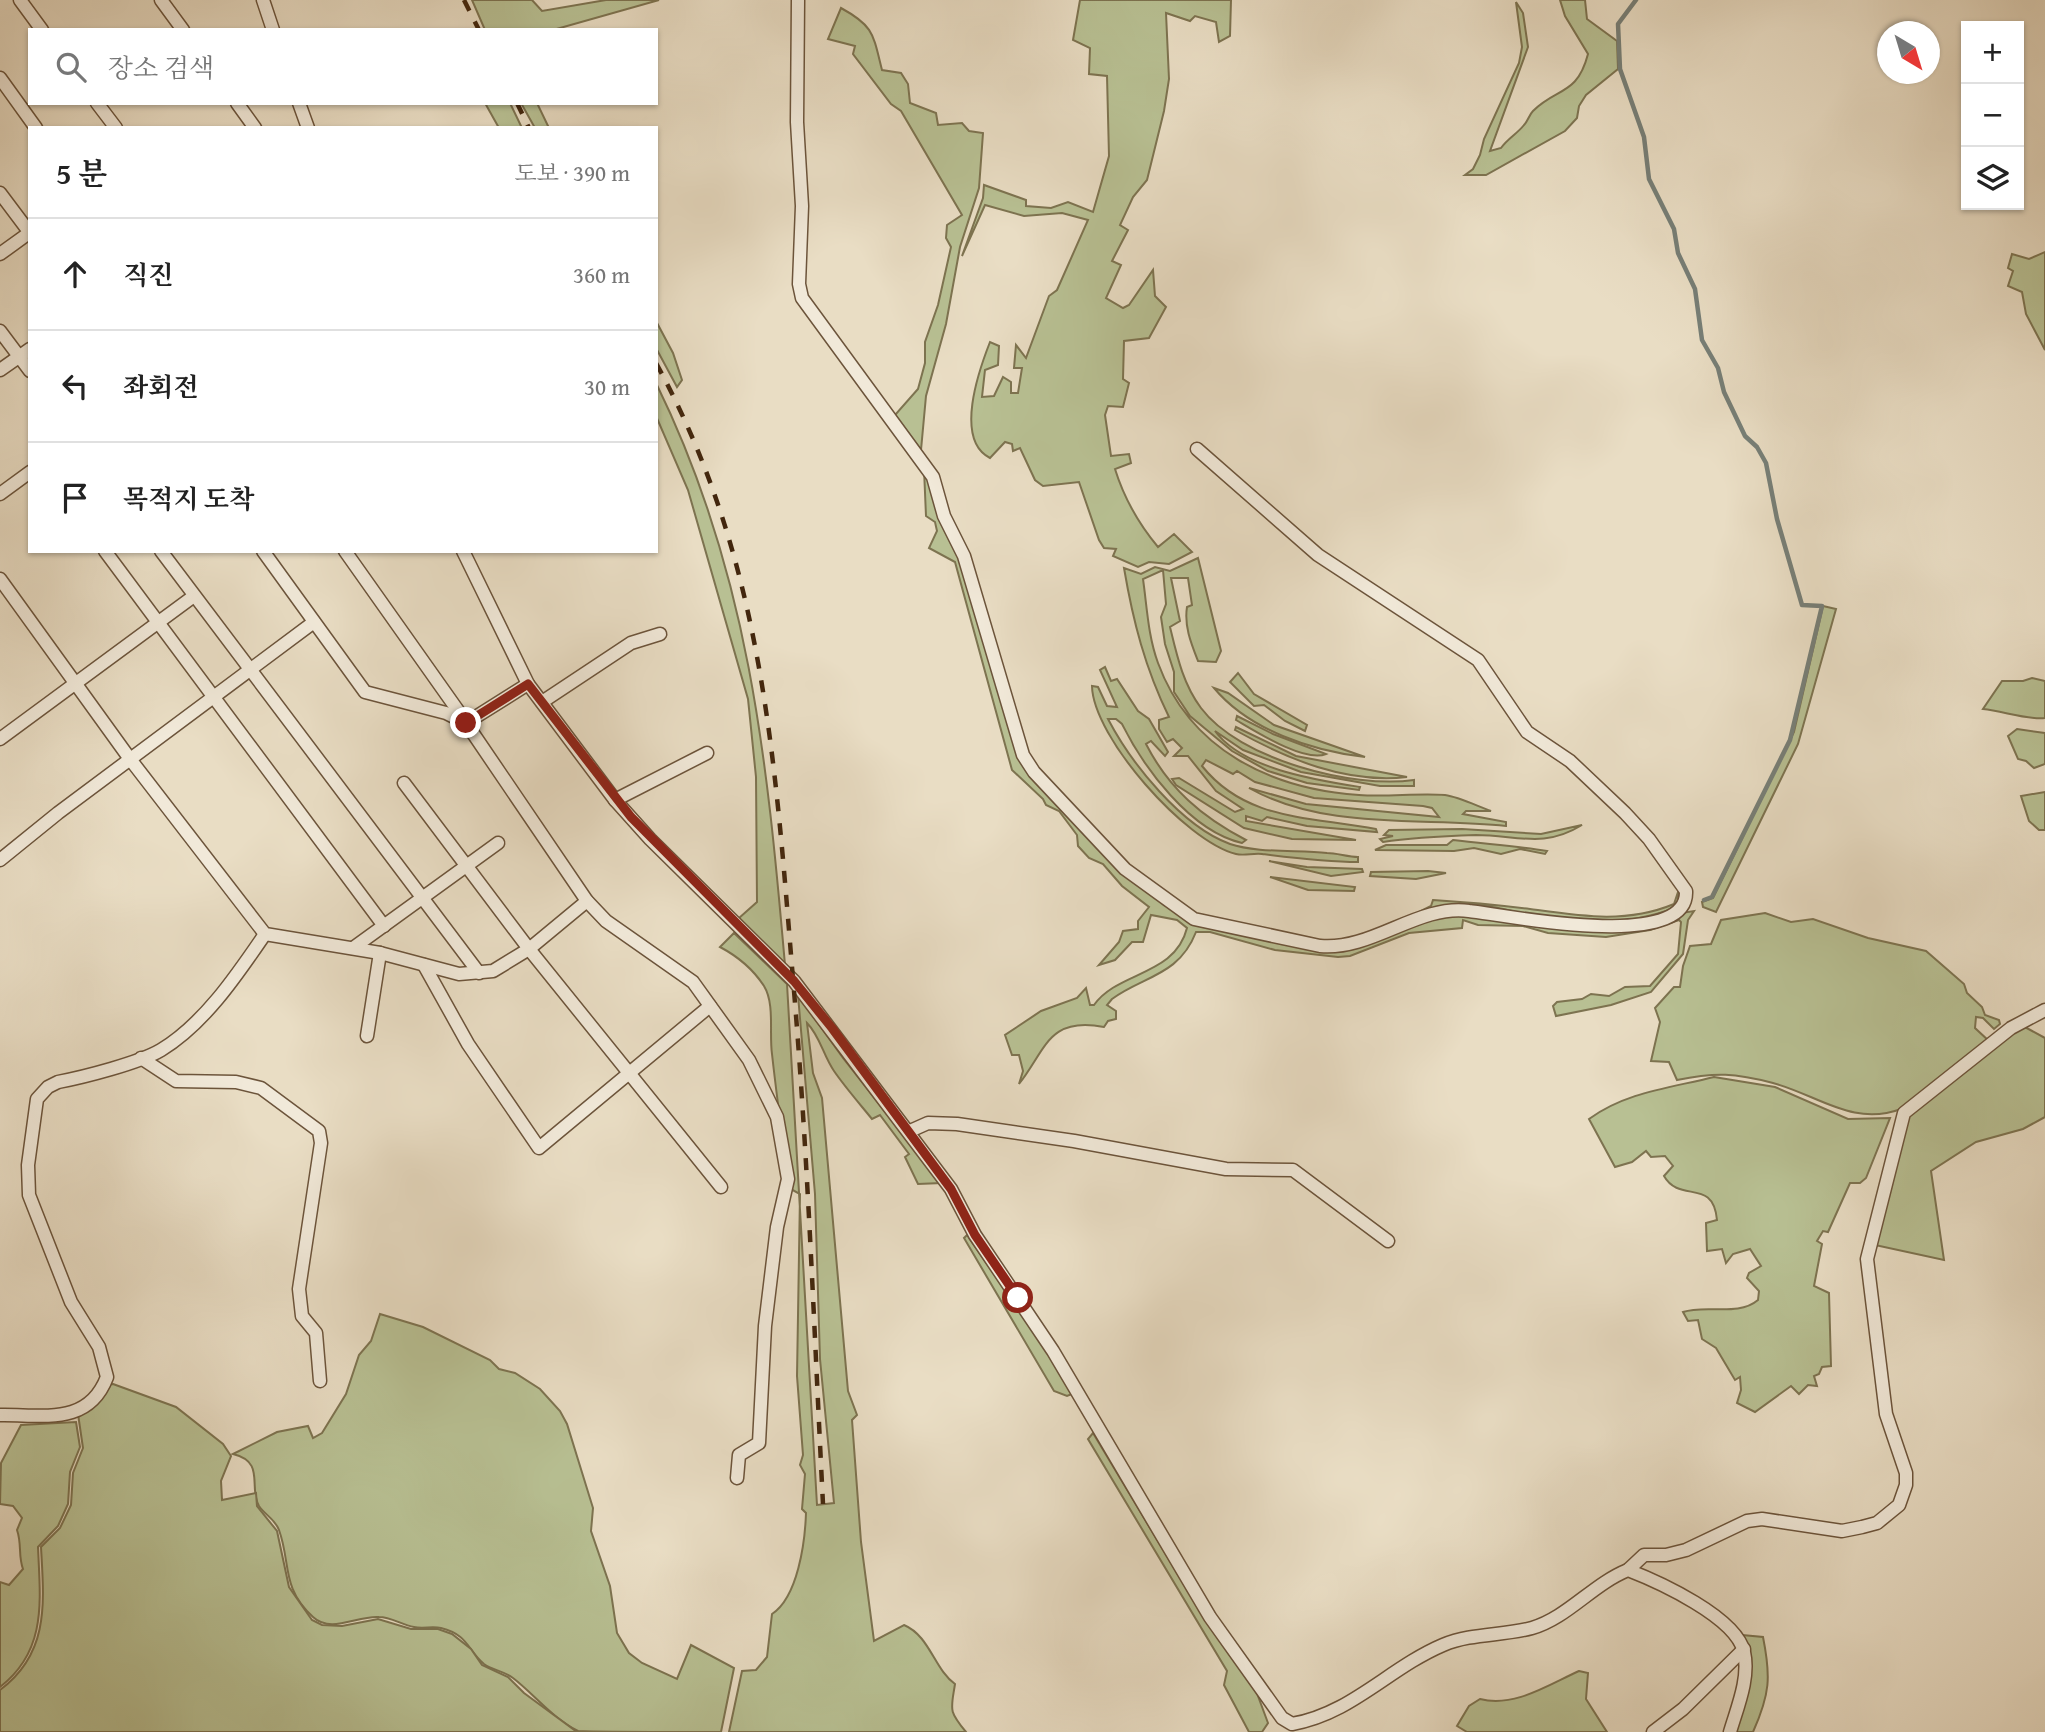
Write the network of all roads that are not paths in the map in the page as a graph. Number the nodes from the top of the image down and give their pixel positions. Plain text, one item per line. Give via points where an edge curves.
1 (20, 0) edge
2 (161, 0) edge
3 (263, 0) edge
4 (798, 0) edge
5 (41, 28) edge
6 (182, 28) edge
7 (272, 28) edge
8 (0, 78) edge
9 (99, 105) edge
10 (238, 105) edge
11 (300, 105) edge
12 (35, 126) edge
13 (114, 126) edge
14 (254, 126) edge
15 (307, 126) edge
16 (0, 193) edge
17 (28, 232) edge
18 (28, 234) edge
19 (0, 254) edge
20 (0, 331) edge
21 (24, 352) edge
22 (0, 370) edge
23 (1197, 449) dead end
24 (28, 473) edge
25 (1, 491) edge
26 (106, 553) edge
27 (162, 553) edge
28 (264, 553) edge
29 (346, 553) edge
30 (464, 553) edge
31 (0, 579) edge
32 (194, 596) junction
33 (158, 622) junction
34 (314, 622) junction
35 (660, 634) dead end
36 (250, 670) junction
37 (74, 682) junction
38 (528, 684) junction
39 (214, 696) junction
40 (542, 702) junction
41 (466, 723) junction
42 (0, 739) edge
43 (707, 753) dead end
44 (130, 759) junction
45 (404, 783) dead end
46 (615, 800) junction
47 (498, 843) dead end
48 (0, 860) edge
49 (467, 865) junction
50 (421, 898) junction
51 (587, 901) junction
52 (384, 926) junction
53 (264, 934) junction
54 (353, 948) junction
55 (529, 949) junction
56 (380, 953) junction
57 (424, 965) junction
58 (478, 973) junction
59 (709, 1006) junction
60 (2045, 1010) edge
61 (367, 1037) dead end
62 (141, 1058) junction
63 (628, 1073) junction
64 (910, 1131) junction
65 (721, 1187) dead end
66 (1388, 1241) dead end
67 (320, 1381) dead end
68 (0, 1415) edge
69 (737, 1478) dead end
70 (1628, 1570) junction
71 (1744, 1649) junction
72 (1653, 1732) edge
73 (1730, 1732) edge

1 - 5 street
2 - 6 street
3 - 7 street
4 - 23 street via 802,298 933,477 944,516 964,556 1023,755 1106,849 1153,892 1194,919 1334,948 1444,910 1590,927 1651,922 1680,910 1686,891 1649,838 1570,761 1527,732 1478,660 1318,555
8 - 12 street
9 - 13 street
10 - 14 street
11 - 15 street
16 - 17 street
18 - 19 street
20 - 21 street
21 - 22 street
24 - 25 street
26 - 33 street
27 - 32 street
28 - 34 street
29 - 41 street
30 - 38 street
31 - 37 street
32 - 33 street
32 - 36 street
33 - 37 street
33 - 39 street
34 - 36 street
34 - 41 street via 365,692 446,713
35 - 40 street via 631,643
36 - 39 street
36 - 50 street
37 - 42 street
37 - 44 street
38 - 40 street
38 - 41 street
39 - 44 street
39 - 52 street
40 - 46 street
41 - 51 street
43 - 46 street
44 - 48 street
44 - 53 street
45 - 49 street
46 - 64 street via 794,981
47 - 49 street
49 - 50 street
49 - 55 street
50 - 52 street
50 - 58 street
51 - 55 street
51 - 59 street via 606,921 693,982
52 - 54 street
53 - 54 street
53 - 62 street via 207,1010 161,1050
54 - 56 street
55 - 58 street via 493,971
55 - 63 street
56 - 57 street
56 - 61 street
57 - 58 street via 458,974
57 - 63 street via 468,1044 539,1148
59 - 63 street
59 - 69 street via 765,1090 776,1117 788,1179 765,1326 759,1443 739,1455
60 - 70 street via 2011,1028 1904,1113 1900,1124 1867,1259 1884,1402 1906,1474 1899,1505 1877,1523 1842,1531 1787,1521 1747,1521 1686,1550 1644,1555
62 - 67 street via 176,1082 236,1082 261,1088 319,1131 299,1289 302,1316 317,1333
62 - 68 street via 48,1087 37,1099 32,1130 29,1195 71,1302 99,1347 107,1377 104,1386 92,1401 62,1417
63 - 65 street
64 - 66 street via 928,1123 957,1124 1226,1169 1293,1170
64 - 70 street via 1053,1351 1210,1616 1282,1718 1292,1724 1345,1706 1442,1646 1531,1628
70 - 71 street via 1709,1612
71 - 72 street
71 - 73 street via 1744,1677

